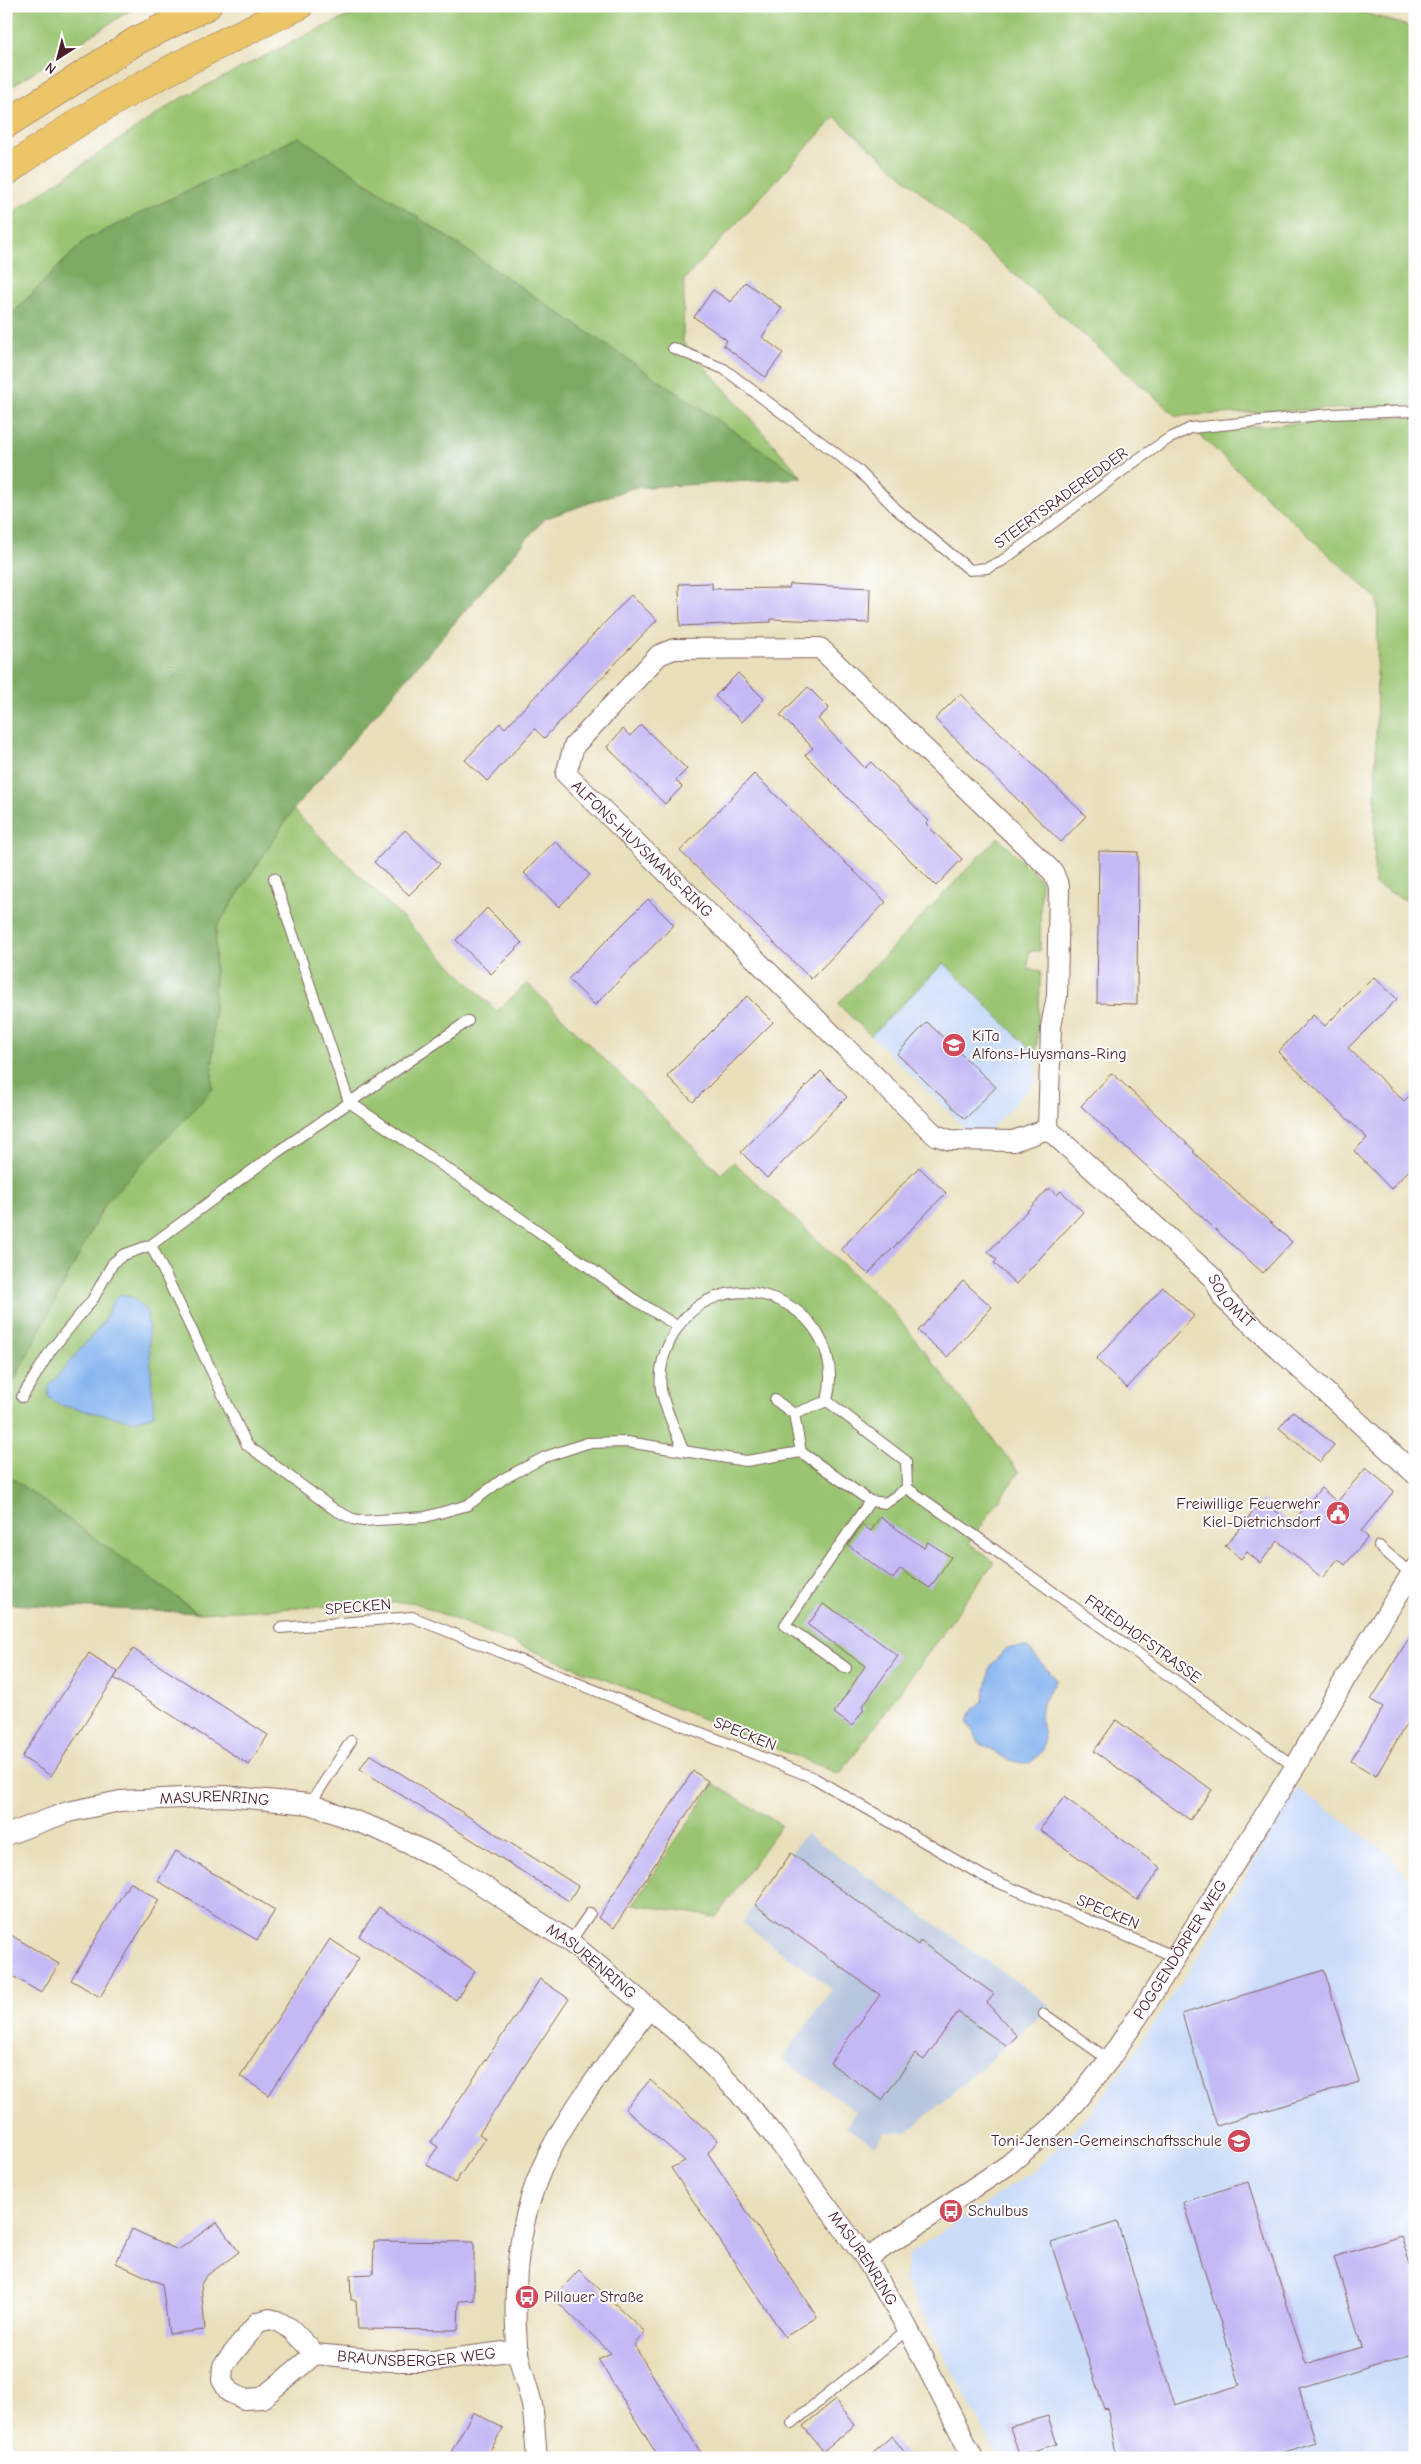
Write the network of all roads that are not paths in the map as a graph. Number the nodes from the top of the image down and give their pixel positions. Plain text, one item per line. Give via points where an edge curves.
1 (207, 6) edge
2 (299, 6) edge
3 (6, 124) edge
4 (6, 172) edge
5 (673, 348) dead end
6 (1415, 411) edge
7 (274, 878) dead end
8 (468, 1021) dead end
9 (349, 1102) junction
10 (1048, 1129) junction
11 (151, 1246) junction
12 (677, 1326) junction
13 (22, 1397) dead end
14 (775, 1400) dead end
15 (826, 1401) junction
16 (794, 1414) junction
17 (683, 1450) junction
18 (801, 1452) junction
19 (1415, 1474) edge
20 (907, 1488) junction
21 (870, 1501) junction
22 (1379, 1546) dead end
23 (1412, 1570) edge
24 (280, 1628) dead end
25 (846, 1668) dead end
26 (351, 1741) dead end
27 (1295, 1767) junction
28 (310, 1804) junction
29 (6, 1835) edge
30 (590, 1913) dead end
31 (570, 1942) junction
32 (1176, 1957) junction
33 (650, 2008) junction
34 (1044, 2014) dead end
35 (1109, 2060) junction
36 (866, 2259) junction
37 (908, 2330) junction
38 (518, 2350) junction
39 (315, 2354) junction
40 (792, 2423) dead end
41 (536, 2458) edge
42 (973, 2458) edge

1 - 3 highway via 136,41
2 - 4 highway via 155,77 76,124
5 - 6 lane, STEERTSRADEREDDER via 724,370 858,470 896,509 970,570 1002,561 1168,439 1192,428 1331,414
7 - 9 lane
8 - 9 lane
9 - 11 lane
9 - 12 lane
10 - 10 street, ALFONS-HUYSMANS-RING via 1013,1141 950,1140 935,1135 566,774 574,746 659,655 674,649 820,648 1053,872 1058,886 1057,996 1051,1027
10 - 19 street, SOLOMIT via 1214,1279 1224,1299
11 - 13 lane via 123,1255 113,1263 93,1299 51,1350
11 - 17 lane via 247,1445 335,1510 353,1519 425,1517 468,1505 503,1479 545,1457 587,1444 627,1442
12 - 15 lane via 701,1304 732,1292 765,1294 782,1300 795,1308 818,1332 829,1364
12 - 17 lane via 663,1356 661,1389
14 - 16 lane
15 - 16 lane
15 - 20 lane via 906,1461
16 - 18 lane
17 - 18 lane via 746,1461
18 - 21 lane
20 - 21 lane via 886,1504
20 - 27 lane, FRIEDHOFSTRASSE
21 - 25 lane via 785,1624
22 - 23 lane
23 - 27 street, POGGENDÖRPER WEG
24 - 32 lane, SPECKEN via 412,1617 814,1778 983,1876
26 - 28 lane
27 - 32 street, POGGENDÖRPER WEG
28 - 29 street, MASURENRING via 224,1796 120,1801 68,1812
28 - 31 street, MASURENRING via 382,1831 445,1861
30 - 31 lane
31 - 33 street, MASURENRING
32 - 35 street, POGGENDÖRPER WEG
33 - 36 street, MASURENRING via 738,2092 780,2142
33 - 38 street via 576,2108 550,2151 532,2195 520,2242 514,2302
34 - 35 lane
35 - 36 street, POGGENDÖRPER WEG via 1049,2130 1008,2165
36 - 37 street, MASURENRING
37 - 40 lane
37 - 42 street, MASURENRING
38 - 39 street, BRAUNSBERGER WEG via 434,2361 390,2361
38 - 41 street via 532,2406
39 - 39 street, BRAUNSBERGER WEG via 262,2398 244,2399 229,2392 222,2380 223,2366 258,2322 277,2321 291,2329

